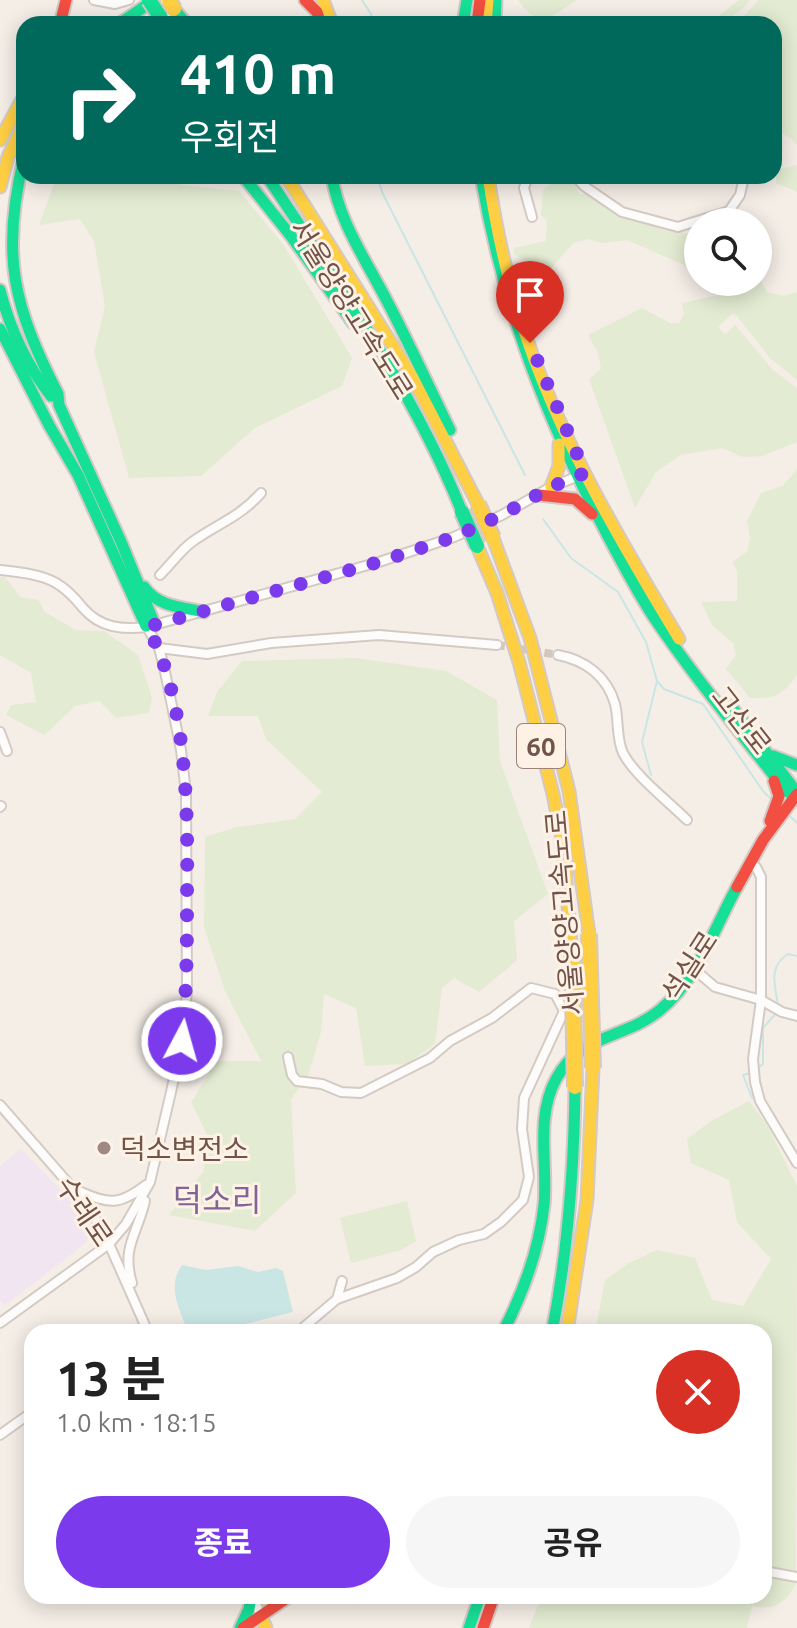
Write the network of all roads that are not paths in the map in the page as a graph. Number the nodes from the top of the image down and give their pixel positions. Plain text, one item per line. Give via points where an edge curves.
1 (94, 0) edge
2 (129, 0) edge
3 (151, 0) edge
4 (305, 0) edge
5 (171, 3) edge
6 (130, 16) edge
7 (149, 16) edge
8 (318, 16) edge
9 (16, 111) edge
10 (16, 124) edge
11 (0, 140) edge
12 (16, 140) edge
13 (0, 157) edge
14 (16, 184) edge
15 (249, 184) edge
16 (272, 184) edge
17 (291, 184) edge
18 (333, 184) edge
19 (482, 184) edge
20 (489, 184) edge
21 (525, 184) edge
22 (582, 184) edge
23 (742, 184) edge
24 (0, 187) edge
25 (532, 217) dead end
26 (0, 290) edge
27 (0, 329) edge
28 (0, 351) edge
29 (59, 405) junction
30 (412, 406) junction
31 (49, 425) junction
32 (559, 439) junction
33 (581, 474) junction
34 (466, 476) junction
35 (545, 491) junction
36 (261, 493) dead end
37 (607, 534) junction
38 (131, 565) junction
39 (0, 570) edge
40 (160, 575) dead end
41 (204, 612) junction
42 (151, 626) junction
43 (497, 645) tunnel mouth
44 (159, 648) junction
45 (558, 655) tunnel mouth
46 (0, 732) edge
47 (7, 751) dead end
48 (769, 755) junction
49 (797, 765) edge
50 (772, 772) junction
51 (796, 797) edge
52 (687, 820) dead end
53 (766, 833) junction
54 (750, 862) junction
55 (694, 969) junction
56 (761, 1000) junction
57 (564, 1011) junction
58 (797, 1016) edge
59 (583, 1049) junction
60 (288, 1057) dead end
61 (0, 1105) edge
62 (797, 1163) edge
63 (149, 1183) junction
64 (75, 1189) junction
65 (109, 1244) junction
66 (342, 1281) dead end
67 (133, 1296) junction
68 (337, 1299) junction
69 (0, 1323) edge
70 (145, 1324) edge
71 (307, 1324) edge
72 (507, 1324) edge
73 (553, 1324) edge
74 (568, 1324) edge
75 (24, 1417) edge
76 (1, 1433) edge
77 (772, 1572) edge
78 (797, 1577) edge
79 (251, 1604) edge
80 (282, 1604) edge
81 (477, 1604) edge
82 (491, 1604) edge
83 (264, 1622) edge
84 (242, 1628) edge
85 (469, 1628) edge
86 (483, 1628) edge

1 - 2 street
3 - 6 main road
4 - 8 main road
5 - 7 main road
9 - 11 main road
10 - 13 main road
12 - 24 main road
14 - 29 main road via 8,226 11,283
15 - 30 main road
16 - 30 main road, 서울양양고속도로 / 60
17 - 34 main road, 서울양양고속도로 / 60 via 358,285
18 - 34 main road via 362,256 448,423
19 - 32 main road, 고산로 via 500,280 520,347
20 - 33 main road, 고산로 via 520,318
21 - 25 street
22 - 23 street via 622,212 678,227 729,211
26 - 29 main road via 22,352
27 - 31 main road
28 - 31 main road
29 - 38 main road
30 - 73 main road, 서울양양고속도로 / 60, bridge via 446,470 497,593 563,844 572,954 575,1171
31 - 42 main road
32 - 33 main road, 고산로
32 - 35 main road via 559,466
33 - 35 street
33 - 37 main road, 고산로
33 - 48 main road, 고산로 via 682,645
34 - 74 main road, 서울양양고속도로 / 60, bridge via 530,638 569,791 589,934 593,1120 586,1214
35 - 37 main road via 582,502
35 - 41 street via 454,537
36 - 40 street via 230,521 190,543
37 - 50 main road, 고산로 via 671,640
38 - 41 main road via 148,595
38 - 42 main road
39 - 42 street via 55,582 110,627
41 - 42 street
42 - 44 street
43 - 44 street via 379,635 207,654
44 - 63 street via 186,793 187,992 182,1041
45 - 52 street via 576,658 599,676 615,703 623,752
46 - 47 street
48 - 49 main road
48 - 51 main road, 고산로
50 - 51 main road, 고산로
50 - 53 main road via 779,796
51 - 53 main road, 석실로
53 - 54 main road, 석실로
54 - 55 main road, 석실로
54 - 56 street via 761,877
55 - 56 street via 715,987
55 - 59 main road, 석실로 via 660,1011
56 - 58 street
56 - 62 street via 755,1082 760,1101
57 - 59 street via 576,1025
57 - 60 street via 555,994 531,988 430,1058 361,1093 297,1081
57 - 68 street via 524,1098 529,1177 523,1200 484,1234 433,1252 397,1278
59 - 72 main road, 석실로 via 558,1073 546,1101 545,1212 527,1285
61 - 64 street, 수레로
63 - 64 street via 119,1202
63 - 65 street
63 - 67 street via 128,1250
64 - 65 street, 수레로
65 - 67 street, 수레로
65 - 69 street
66 - 68 street
67 - 70 street, 수레로
68 - 71 street
75 - 76 street
77 - 78 street
79 - 84 main road
80 - 83 main road
81 - 85 main road
82 - 86 main road
83 - 84 main road

